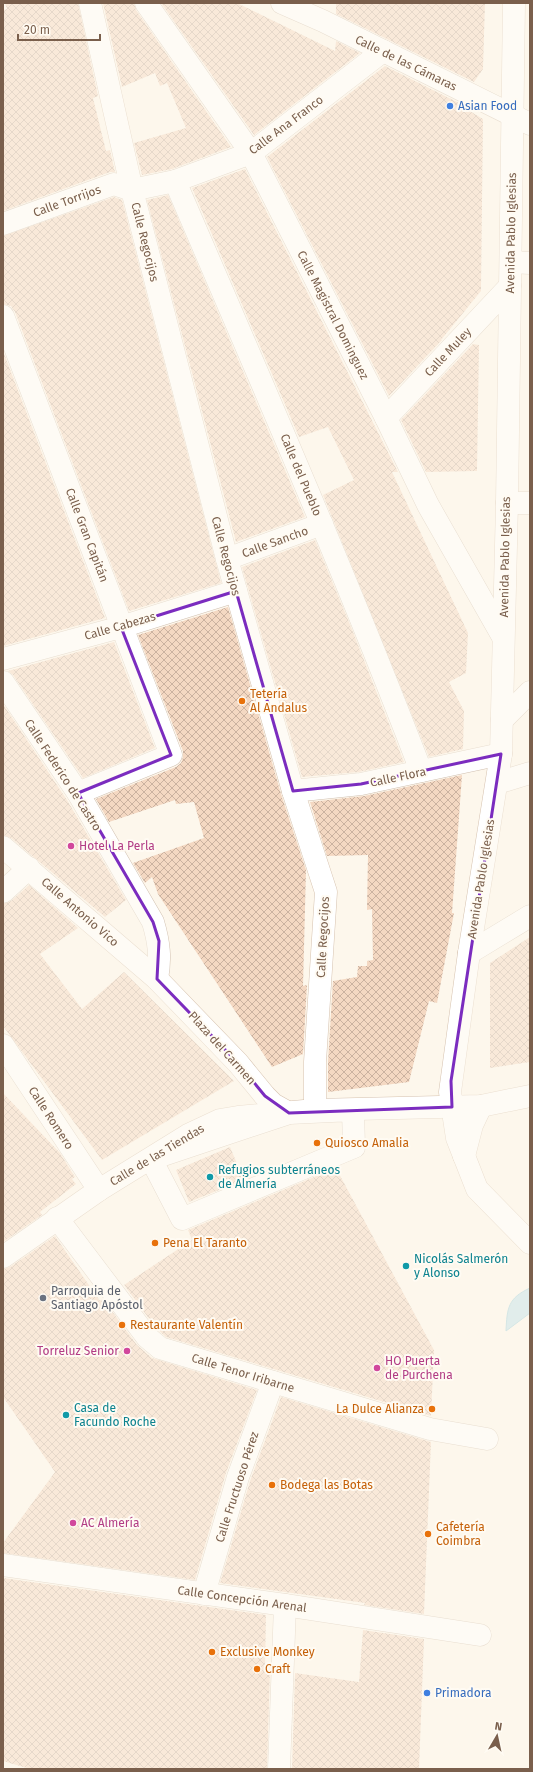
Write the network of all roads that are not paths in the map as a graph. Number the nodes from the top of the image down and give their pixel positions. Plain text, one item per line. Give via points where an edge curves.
1 (90, 3) edge
2 (146, 3) edge
3 (282, 3) edge
4 (514, 3) edge
5 (323, 12) edge
6 (383, 51) junction
7 (522, 120) edge
8 (252, 153) junction
9 (175, 181) junction
10 (132, 190) junction
11 (3, 224) edge
12 (520, 263) edge
13 (510, 286) junction
14 (3, 316) edge
15 (386, 418) junction
16 (507, 503) junction
17 (530, 503) edge
18 (322, 524) junction
19 (227, 560) junction
20 (236, 591) junction
21 (121, 627) junction
22 (503, 637) junction
23 (3, 660) edge
24 (3, 682) edge
25 (530, 692) edge
26 (502, 720) junction
27 (501, 754) junction
28 (421, 771) junction
29 (530, 773) edge
30 (497, 783) junction
31 (293, 791) junction
32 (78, 793) junction
33 (3, 847) edge
34 (29, 868) junction
35 (3, 892) edge
36 (530, 916) edge
37 (469, 953) junction
38 (157, 979) junction
39 (3, 1045) edge
40 (530, 1096) edge
41 (482, 1106) junction
42 (452, 1107) junction
43 (315, 1110) junction
44 (353, 1110) junction
45 (289, 1113) junction
46 (464, 1156) junction
47 (151, 1158) junction
48 (99, 1190) junction
49 (57, 1218) junction
50 (530, 1243) edge
51 (3, 1257) edge
52 (273, 1382) junction
53 (487, 1439) dead end
54 (3, 1565) edge
55 (204, 1594) junction
56 (285, 1605) junction
57 (480, 1636) dead end
58 (278, 1769) edge

1 - 10 street, Calle Regocijos
2 - 8 street, Calle Magistral Dominguez
3 - 5 street, Calle de las Cámaras
4 - 7 street, Avenida Pablo Iglesias
5 - 6 street, Calle de las Cámaras
6 - 7 street, Calle de las Cámaras
6 - 8 street, Calle Ana Franco
7 - 12 street, Avenida Pablo Iglesias
8 - 9 street, Calle Ana Franco
8 - 15 street, Calle Magistral Dominguez
9 - 10 street, Calle Ana Franco
9 - 18 street, Calle del Pueblo
10 - 11 street, Calle Torrijos via 114,184
10 - 19 street, Calle Regocijos
12 - 13 street, Avenida Pablo Iglesias
13 - 15 street, Calle Muley
13 - 16 street, Avenida Pablo Iglesias
14 - 21 street, Calle Gran Capitán
15 - 22 street, Calle Magistral Dominguez via 428,505
16 - 17 street
16 - 22 street, Avenida Pablo Iglesias
18 - 19 street, Calle Sancho
18 - 28 street, Calle del Pueblo
19 - 20 street, Calle Regocijos
20 - 21 street, Calle Cabezas
20 - 31 street, Calle Regocijos
21 - 23 street, Calle Cabezas
21 - 32 street, Calle Gran Capitán via 170,755
22 - 26 street, Avenida Pablo Iglesias
24 - 32 street, Calle Federico de Castro
25 - 26 street
26 - 27 street, Avenida Pablo Iglesias
27 - 28 street, Calle Flora
27 - 30 street, Avenida Pablo Iglesias
28 - 31 street, Calle Flora via 361,784
29 - 30 street
30 - 37 street, Avenida Pablo Iglesias
31 - 43 street, Calle Regocijos via 326,892 315,1062
32 - 38 street, Calle Federico de Castro via 153,922 159,941 160,962
33 - 34 street, Calle Antonio Vico
34 - 35 street
34 - 38 street, Calle Antonio Vico
36 - 37 street
37 - 42 street, Avenida Pablo Iglesias via 451,1081
38 - 45 street, Plaza del Carmen via 238,1063 265,1096
39 - 48 street, Calle Romero
40 - 41 street, Calle de las Tiendas
41 - 42 street, Calle de las Tiendas
41 - 46 street via 472,1125
42 - 44 street, Calle de las Tiendas
42 - 46 street, Avenida Pablo Iglesias via 457,1138
43 - 44 street, Calle de las Tiendas
43 - 45 street, Calle de las Tiendas
44 - 45 street
44 - 47 street via 354,1147 182,1219
45 - 47 street, Calle de las Tiendas via 220,1120
46 - 50 street, Avenida Pablo Iglesias via 477,1190
47 - 48 street, Calle de las Tiendas
48 - 49 street, Calle de las Tiendas
49 - 51 street, Calle de las Tiendas
49 - 52 street, Calle Tenor Iribarne via 146,1337 160,1348
52 - 53 street, Calle Tenor Iribarne via 430,1429
52 - 55 street, Calle Fructuoso Pérez via 238,1476
54 - 55 street, Calle Concepción Arenal
55 - 56 street, Calle Concepción Arenal
56 - 57 street, Calle Concepción Arenal
56 - 58 street

